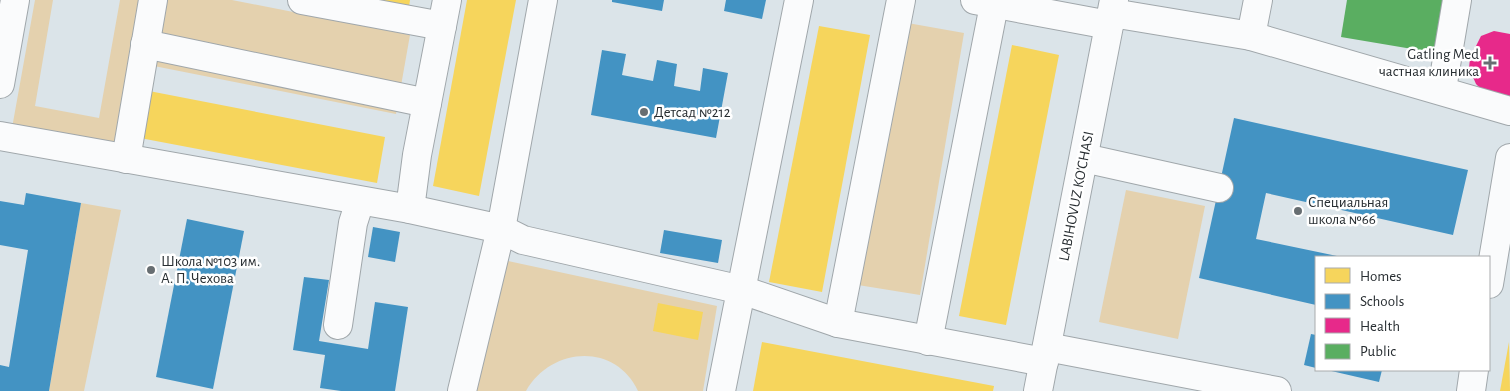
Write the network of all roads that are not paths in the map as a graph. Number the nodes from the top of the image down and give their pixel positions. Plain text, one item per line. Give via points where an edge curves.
1 (15, 0) edge
2 (153, 0) edge
3 (302, 0) edge
4 (447, 0) edge
5 (543, 0) edge
6 (799, 0) edge
7 (901, 0) edge
8 (1258, 0) edge
9 (1457, 0) edge
10 (988, 1) edge
11 (1112, 13) edge
12 (442, 26) junction
13 (1251, 36) junction
14 (145, 44) junction
15 (0, 84) edge
16 (1442, 90) junction
17 (427, 103) junction
18 (1510, 111) edge
19 (0, 136) edge
20 (1084, 158) junction
21 (1510, 158) edge
22 (126, 159) junction
23 (1219, 188) dead end
24 (360, 201) junction
25 (410, 209) junction
26 (501, 229) junction
27 (1490, 278) edge
28 (742, 290) junction
29 (838, 323) junction
30 (338, 325) dead end
31 (928, 341) junction
32 (1045, 355) junction
33 (1474, 371) edge
34 (462, 391) edge
35 (721, 391) edge
36 (1038, 391) edge
37 (1277, 391) edge
38 (1470, 391) edge

1 - 15 street
2 - 14 street
3 - 12 street
4 - 12 street
5 - 26 street
6 - 28 street
7 - 29 street
8 - 13 street
9 - 16 street
10 - 11 street
10 - 31 street
11 - 13 street
11 - 20 street, LABIHOVUZ KO'CHASI
12 - 17 street
13 - 16 street
14 - 17 street
14 - 22 street
16 - 18 street
17 - 25 street
19 - 22 street
20 - 23 street
20 - 32 street, LABIHOVUZ KO'CHASI
21 - 27 street
22 - 24 street
24 - 25 street
24 - 30 street via 353,224
25 - 26 street
26 - 28 street via 523,240
26 - 34 street
28 - 29 street
28 - 35 street
29 - 31 street
31 - 32 street
32 - 36 street, LABIHOVUZ KO'CHASI
32 - 37 street
33 - 38 street

